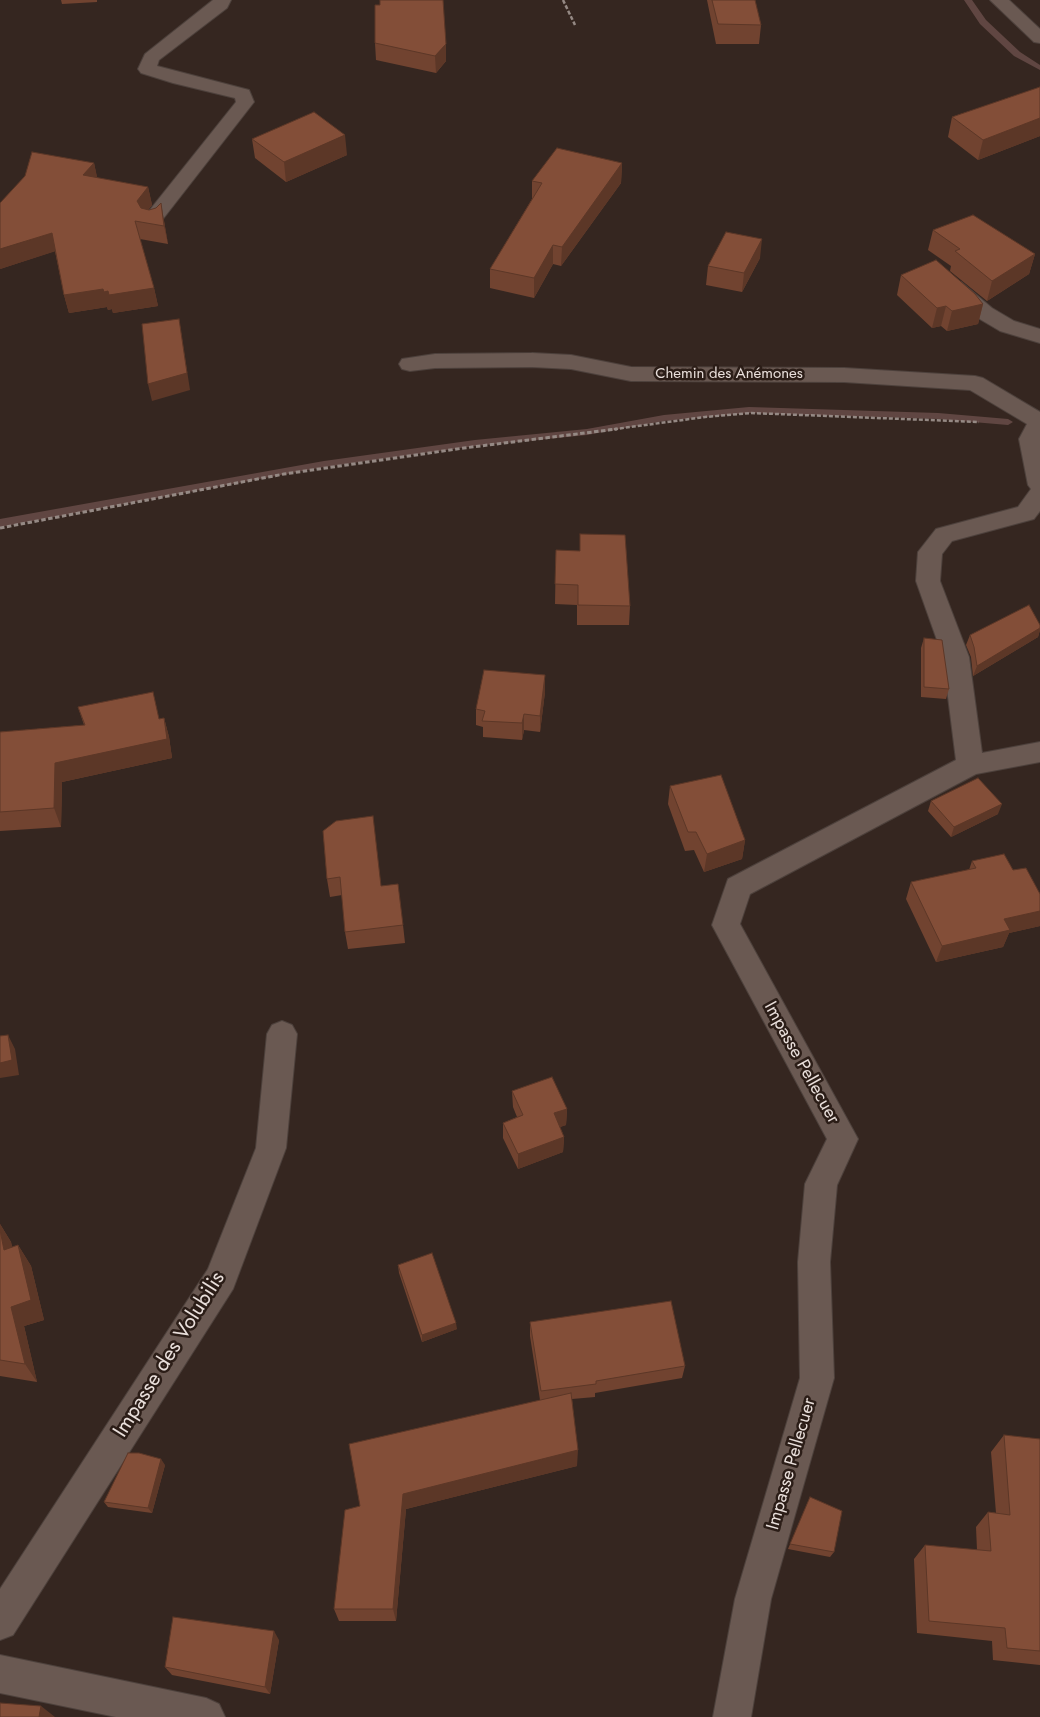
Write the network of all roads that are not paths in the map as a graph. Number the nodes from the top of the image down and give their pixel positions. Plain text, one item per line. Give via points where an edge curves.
1 (222, 0) edge
2 (999, 0) edge
3 (1040, 38) edge
4 (152, 220) edge
5 (940, 275) edge
6 (1040, 336) edge
7 (410, 364) dead end
8 (1036, 427) edge
9 (1040, 485) edge
10 (1040, 494) edge
11 (1040, 752) edge
12 (970, 765) junction
13 (282, 1034) dead end
14 (0, 1622) edge
15 (0, 1674) edge
16 (206, 1717) edge
17 (732, 1717) edge

1 - 4 street via 222,4 151,58 147,69 243,94 245,102
2 - 3 street
5 - 6 street via 985,313 1007,326
7 - 8 street, Chemin des Anémones via 532,360 571,362 631,374 844,375 975,383
8 - 9 street
10 - 12 street via 1026,513 944,535 930,552 928,581 956,658
11 - 12 street, Impasse Pellecuer
12 - 17 street, Impasse Pellecuer via 738,887 726,925 843,1139 821,1184 814,1262 816,1378 753,1599
13 - 14 street, Impasse des Volubilis via 271,1148 221,1278
15 - 16 street

